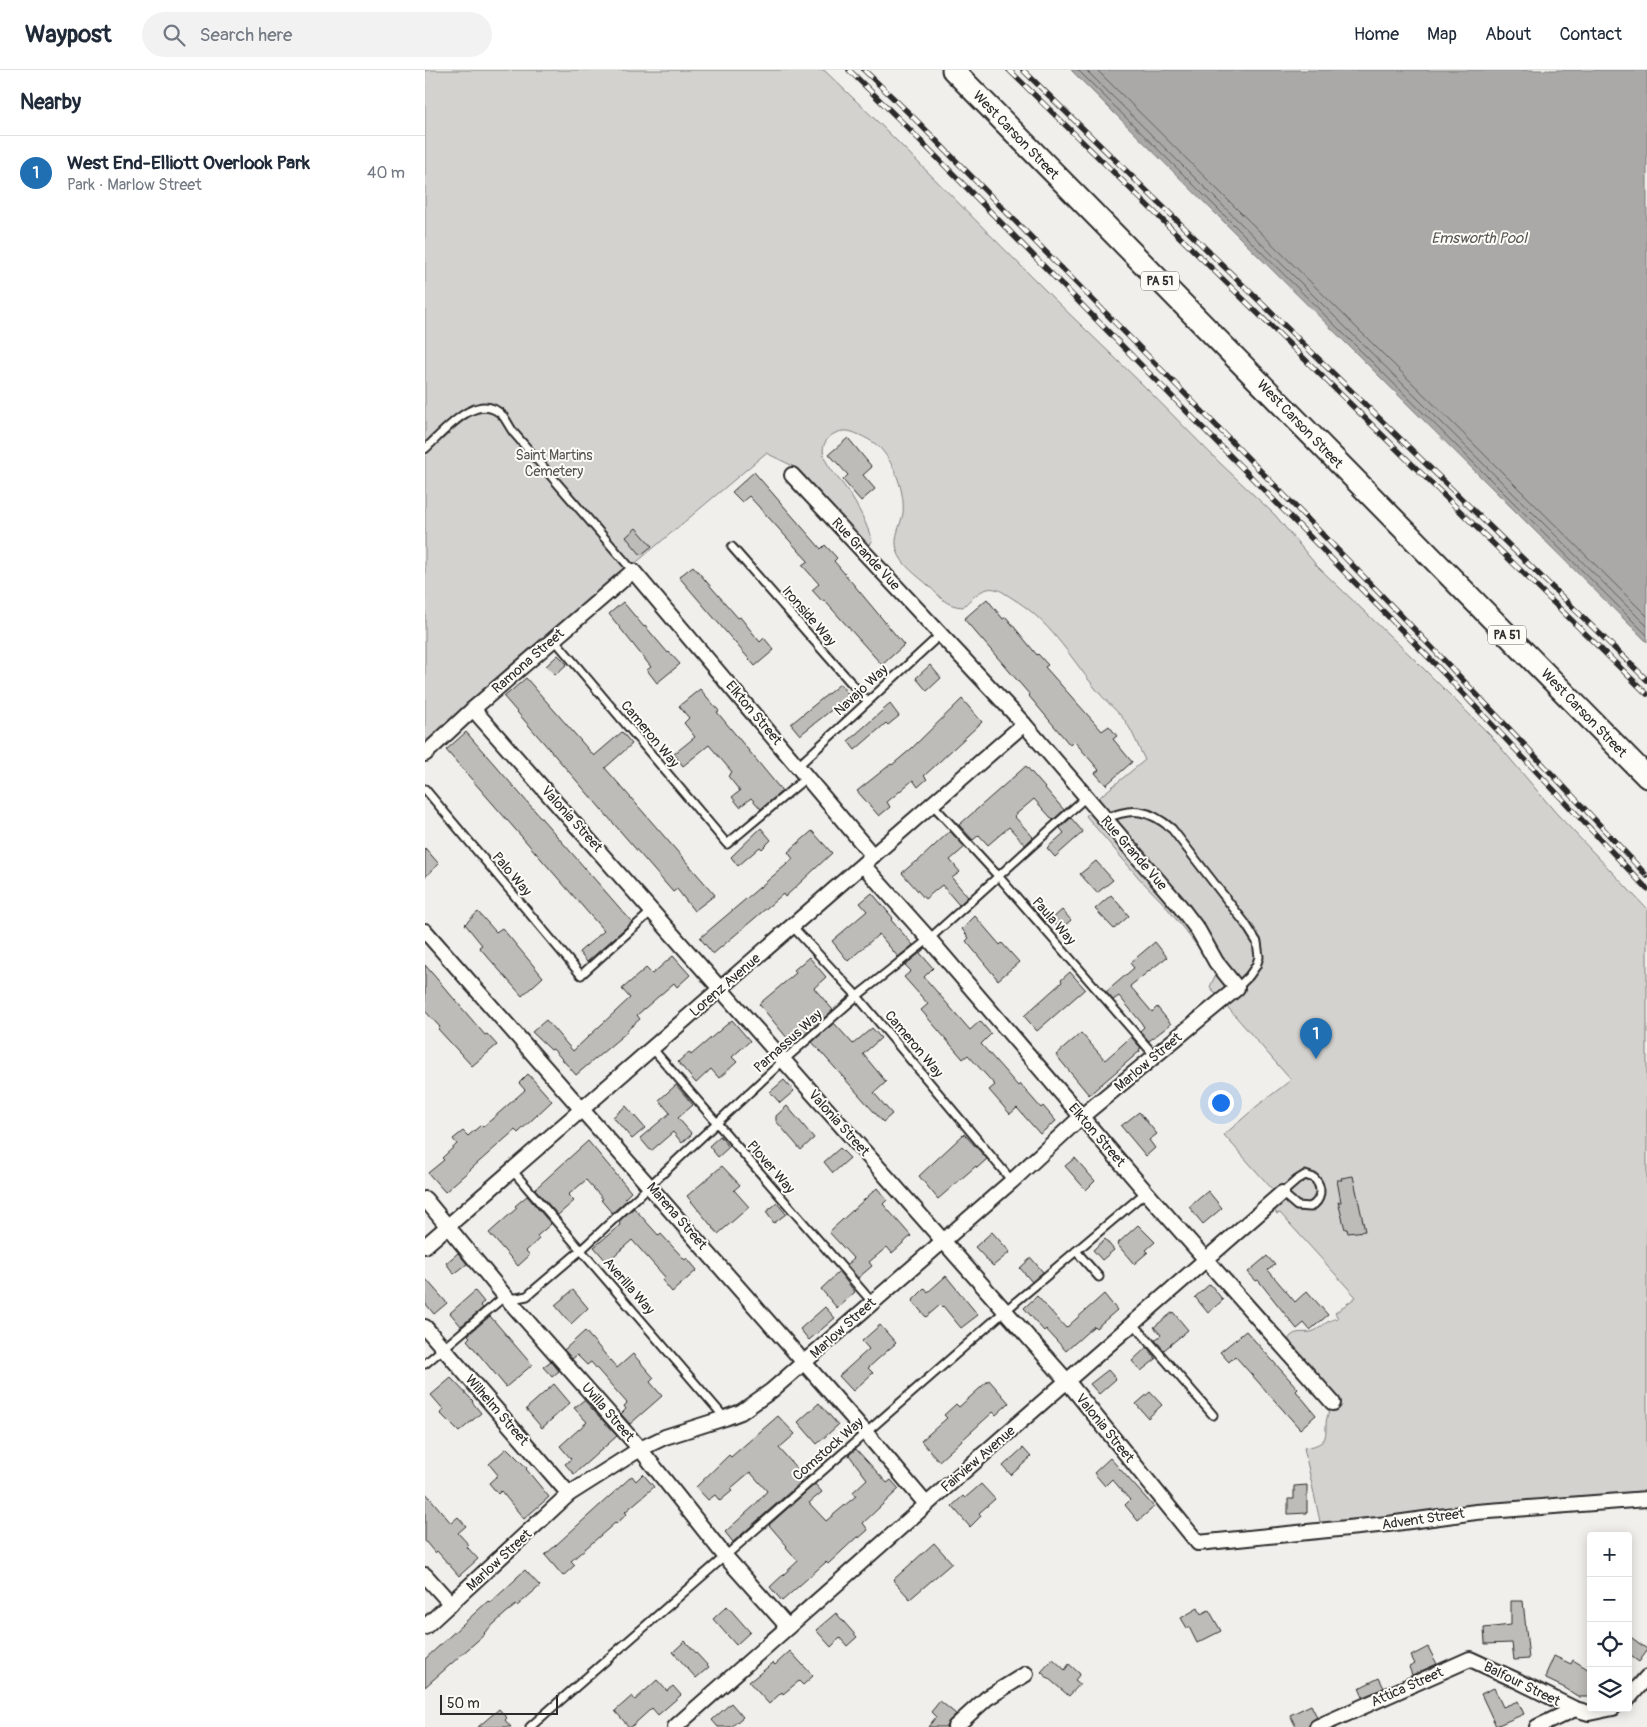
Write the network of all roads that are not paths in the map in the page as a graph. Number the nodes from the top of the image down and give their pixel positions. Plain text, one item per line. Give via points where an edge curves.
1 (953, 70) edge
2 (425, 449) edge
3 (792, 475) dead end
4 (732, 547) dead end
5 (633, 571) junction
6 (941, 634) junction
7 (554, 639) junction
8 (867, 701) junction
9 (473, 708) junction
10 (1024, 724) junction
11 (425, 754) edge
12 (798, 766) junction
13 (807, 777) junction
14 (1647, 777) edge
15 (425, 789) edge
16 (1085, 798) junction
17 (932, 804) junction
18 (1105, 819) junction
19 (868, 860) junction
20 (999, 877) junction
21 (653, 910) junction
22 (792, 926) junction
23 (425, 930) edge
24 (929, 939) junction
25 (721, 988) junction
26 (1237, 988) junction
27 (857, 996) junction
28 (652, 1048) junction
29 (1155, 1056) junction
30 (784, 1060) junction
31 (583, 1110) junction
32 (1081, 1117) junction
33 (717, 1124) junction
34 (512, 1170) junction
35 (1012, 1181) junction
36 (649, 1185) junction
37 (1146, 1192) junction
38 (1282, 1194) junction
39 (425, 1199) edge
40 (448, 1226) junction
41 (944, 1241) junction
42 (425, 1246) edge
43 (581, 1250) junction
44 (1076, 1251) junction
45 (1207, 1261) junction
46 (1099, 1277) dead end
47 (507, 1297) junction
48 (872, 1302) junction
49 (1005, 1311) junction
50 (1133, 1323) junction
51 (425, 1327) edge
52 (443, 1348) junction
53 (804, 1363) junction
54 (425, 1364) edge
55 (1067, 1381) junction
56 (1333, 1403) dead end
57 (1213, 1416) dead end
58 (725, 1418) junction
59 (866, 1433) junction
60 (640, 1449) junction
61 (569, 1494) junction
62 (1647, 1499) edge
63 (927, 1504) junction
64 (1199, 1543) joint
65 (724, 1555) junction
66 (425, 1575) edge
67 (451, 1604) junction
68 (425, 1627) edge
69 (788, 1627) junction
70 (1470, 1659) joint
71 (1026, 1674) dead end
72 (1647, 1677) edge
73 (1632, 1694) edge
74 (1575, 1709) junction
75 (1594, 1712) edge
76 (530, 1727) edge
77 (675, 1727) edge
78 (955, 1727) edge
79 (1317, 1727) edge
80 (1537, 1727) edge

1 - 14 main road, West Carson Street / PA 51
2 - 5 lane via 466,412 481,407 496,411
3 - 6 street, Rue Grande Vue
4 - 8 lane, Ironside Way
5 - 7 street, Ramona Street
5 - 12 street, Elkton Street
6 - 8 lane, Navajo Way
6 - 10 street, Rue Grande Vue
7 - 9 street, Ramona Street
7 - 13 lane, Cameron Way via 727,844
8 - 12 lane, Navajo Way
9 - 11 street, Ramona Street
9 - 21 street, Valonia Street
10 - 16 street, Rue Grande Vue
10 - 17 street, Lorenz Avenue
12 - 13 street, Elkton Street
13 - 19 street, Elkton Street
15 - 21 lane, Palo Way via 581,975
16 - 18 street, Rue Grande Vue
16 - 20 lane, Parnassus Way
17 - 19 street, Lorenz Avenue
17 - 20 lane, Paula Way
18 - 26 street, Rue Grande Vue via 1179,905
18 - 26 lane via 1117,813 1138,811 1161,819 1172,829 1257,942 1257,966
19 - 22 street, Lorenz Avenue
19 - 24 street, Elkton Street
20 - 24 lane, Parnassus Way
20 - 29 lane, Paula Way
21 - 25 street, Valonia Street
22 - 25 street, Lorenz Avenue
22 - 27 lane, Cameron Way
23 - 31 street, Marena Street
24 - 27 lane, Parnassus Way
24 - 32 street, Elkton Street
25 - 28 street, Lorenz Avenue
25 - 30 street, Valonia Street
26 - 29 street, Marlow Street
27 - 30 lane, Parnassus Way
27 - 35 lane, Cameron Way
28 - 31 street, Lorenz Avenue
28 - 33 lane, Plover Way
29 - 32 street, Marlow Street
30 - 33 lane, Parnassus Way
30 - 41 street, Valonia Street
31 - 34 street, Lorenz Avenue
31 - 36 street, Marena Street
32 - 35 street, Marlow Street
32 - 37 street, Elkton Street
33 - 36 lane, Parnassus Way
33 - 48 lane, Plover Way
34 - 40 street, Lorenz Avenue
34 - 43 lane, Averilla Way
35 - 41 street, Marlow Street
36 - 43 lane, Parnassus Way
36 - 53 street, Marena Street
37 - 44 lane, Comstock Way
37 - 45 street, Elkton Street
38 - 38 lane via 1305,1175 1314,1178 1320,1186 1320,1197 1310,1207 1297,1206
38 - 45 street, Fairview Avenue
39 - 40 street, Uvilla Street
40 - 42 street, Lorenz Avenue
40 - 47 street, Uvilla Street
41 - 48 street, Marlow Street
41 - 49 street, Valonia Street
43 - 47 lane, Parnassus Way via 527,1296
43 - 58 lane, Averilla Way
44 - 46 lane
44 - 49 lane, Comstock Way
45 - 50 street, Fairview Avenue
45 - 56 street, Elkton Street
47 - 52 lane, Parnassus Way
47 - 60 street, Uvilla Street
48 - 53 street, Marlow Street
49 - 55 street, Valonia Street
49 - 59 lane, Comstock Way
50 - 55 street, Fairview Avenue
50 - 57 lane
51 - 52 street, Wilhelm Street
52 - 54 lane, Parnassus Way
52 - 61 street, Wilhelm Street
53 - 58 street, Marlow Street via 771,1392 741,1412
53 - 59 street, Marena Street
55 - 63 street, Fairview Avenue
55 - 64 street, Valonia Street
58 - 60 street, Marlow Street via 665,1437
59 - 63 street, Marena Street
59 - 65 lane, Comstock Way
60 - 61 street, Marlow Street
60 - 65 street, Uvilla Street
61 - 67 street, Marlow Street
62 - 64 street, Advent Street via 1476,1512
63 - 69 street, Fairview Avenue
65 - 69 street, Uvilla Street
65 - 76 lane, Comstock Way
66 - 67 street
67 - 68 street, Marlow Street
69 - 77 street, Fairview Avenue
70 - 74 street, Balfour Street
70 - 79 street, Attica Street
71 - 78 street via 987,1698
72 - 73 street
74 - 75 street
74 - 80 street

